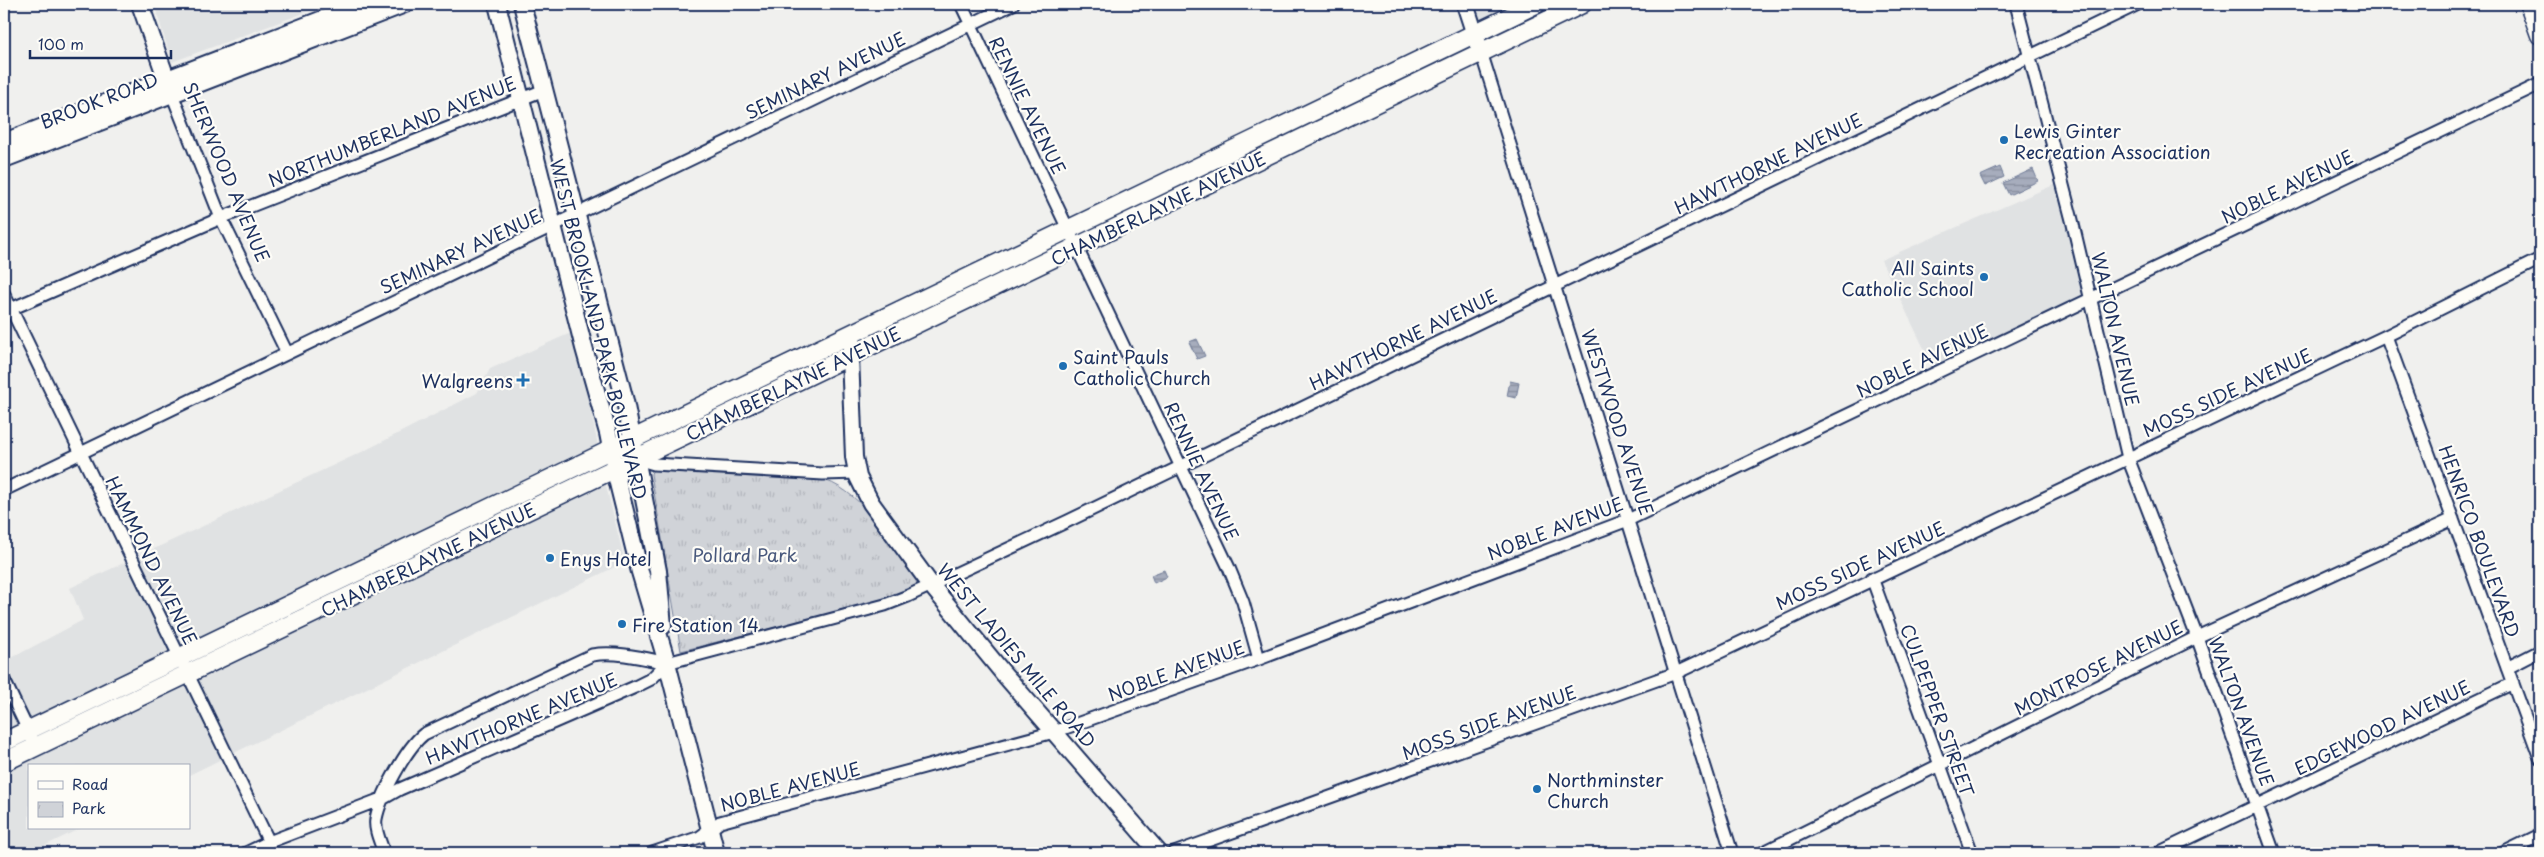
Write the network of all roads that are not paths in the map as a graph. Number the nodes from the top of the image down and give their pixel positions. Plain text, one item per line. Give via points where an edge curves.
1 (140, 4) edge
2 (362, 4) edge
3 (405, 4) edge
4 (497, 4) edge
5 (522, 4) edge
6 (961, 4) edge
7 (1013, 4) edge
8 (1465, 4) edge
9 (1536, 4) edge
10 (1582, 4) edge
11 (2016, 4) edge
12 (2138, 4) edge
13 (2529, 4) edge
14 (970, 24) junction
15 (1475, 34) junction
16 (2540, 35) edge
17 (1481, 52) junction
18 (2030, 56) junction
19 (2540, 84) edge
20 (169, 87) junction
21 (544, 90) junction
22 (521, 99) junction
23 (4, 142) edge
24 (4, 159) edge
25 (577, 214) junction
26 (222, 218) junction
27 (553, 227) junction
28 (1068, 229) junction
29 (1078, 246) junction
30 (2540, 259) edge
31 (1554, 286) junction
32 (4, 294) edge
33 (2091, 299) junction
34 (7, 310) edge
35 (853, 332) junction
36 (2386, 336) junction
37 (287, 353) junction
38 (850, 356) junction
39 (634, 439) junction
40 (611, 450) junction
41 (81, 453) junction
42 (2128, 458) junction
43 (637, 459) junction
44 (1180, 466) junction
45 (615, 470) junction
46 (857, 473) junction
47 (4, 490) edge
48 (2453, 519) junction
49 (1628, 520) junction
50 (1872, 578) junction
51 (931, 585) junction
52 (2196, 637) junction
53 (2540, 651) edge
54 (179, 657) junction
55 (1259, 659) junction
56 (667, 663) junction
57 (2507, 668) junction
58 (1676, 673) junction
59 (188, 675) junction
60 (4, 680) edge
61 (2513, 683) junction
62 (28, 730) junction
63 (1054, 732) junction
64 (4, 742) edge
65 (36, 747) junction
66 (2540, 758) edge
67 (4, 762) edge
68 (1939, 766) junction
69 (384, 798) junction
70 (2257, 806) junction
71 (710, 830) junction
72 (2540, 835) edge
73 (269, 842) junction
74 (246, 853) edge
75 (384, 853) edge
76 (652, 853) edge
77 (716, 853) edge
78 (1159, 853) edge
79 (1174, 853) edge
80 (1732, 853) edge
81 (1762, 853) edge
82 (1972, 853) edge
83 (2158, 853) edge
84 (2274, 853) edge
85 (2504, 853) edge

1 - 20 main road, SHERWOOD AVENUE
2 - 20 main road, BROOK ROAD
3 - 20 main road, BROOK ROAD
4 - 22 main road, WEST BROOKLAND PARK BOULEVARD
5 - 21 main road, WEST BROOKLAND PARK BOULEVARD
6 - 14 street, RENNIE AVENUE
7 - 14 street, SEMINARY AVENUE
8 - 15 main road, WESTWOOD AVENUE
9 - 15 main road, CHAMBERLAYNE AVENUE
10 - 17 main road, CHAMBERLAYNE AVENUE
11 - 18 street, WALTON AVENUE
12 - 18 street, HAWTHORNE AVENUE
13 - 16 main road
14 - 25 street, SEMINARY AVENUE
14 - 28 street, RENNIE AVENUE
15 - 17 main road, WESTWOOD AVENUE
15 - 28 main road, CHAMBERLAYNE AVENUE
17 - 29 main road, CHAMBERLAYNE AVENUE
17 - 31 street, WESTWOOD AVENUE
18 - 31 street, HAWTHORNE AVENUE
18 - 33 street, WALTON AVENUE
19 - 33 street, NOBLE AVENUE
20 - 23 main road, BROOK ROAD
20 - 24 main road, BROOK ROAD
20 - 26 street, SHERWOOD AVENUE
21 - 22 street, NORTHUMBERLAND AVENUE
21 - 25 main road, WEST BROOKLAND PARK BOULEVARD
22 - 26 street, NORTHUMBERLAND AVENUE
22 - 27 main road, WEST BROOKLAND PARK BOULEVARD
25 - 27 street, SEMINARY AVENUE
25 - 39 main road, WEST BROOKLAND PARK BOULEVARD
26 - 34 street, NORTHUMBERLAND AVENUE
26 - 37 street, SHERWOOD AVENUE
27 - 37 street, SEMINARY AVENUE
27 - 40 main road, WEST BROOKLAND PARK BOULEVARD
28 - 29 street, RENNIE AVENUE
28 - 35 main road, CHAMBERLAYNE AVENUE
29 - 38 main road, CHAMBERLAYNE AVENUE
29 - 44 street, RENNIE AVENUE
30 - 36 street, MOSS SIDE AVENUE
31 - 44 street, HAWTHORNE AVENUE
31 - 49 street, WESTWOOD AVENUE
32 - 34 street, HAMMOND AVENUE
33 - 42 street, WALTON AVENUE
33 - 49 street, NOBLE AVENUE
34 - 41 street, HAMMOND AVENUE
35 - 38 main road, WEST LADIES MILE ROAD
35 - 39 main road, CHAMBERLAYNE AVENUE
36 - 42 street, MOSS SIDE AVENUE
36 - 48 street, HENRICO BOULEVARD
37 - 41 street, SEMINARY AVENUE
38 - 43 main road, CHAMBERLAYNE AVENUE
38 - 46 main road, WEST LADIES MILE ROAD
39 - 40 main road, CHAMBERLAYNE AVENUE
39 - 43 main road, WEST BROOKLAND PARK BOULEVARD
40 - 45 main road, WEST BROOKLAND PARK BOULEVARD
40 - 54 main road, CHAMBERLAYNE AVENUE
41 - 47 street, SEMINARY AVENUE
41 - 54 street, HAMMOND AVENUE
42 - 50 street, MOSS SIDE AVENUE
42 - 52 street, WALTON AVENUE
43 - 45 main road, CHAMBERLAYNE AVENUE
43 - 46 street via 654,464 823,474
43 - 56 main road, WEST BROOKLAND PARK BOULEVARD via 658,571
44 - 51 street, HAWTHORNE AVENUE
44 - 55 street, RENNIE AVENUE via 1236,585 1252,628
45 - 56 main road, WEST BROOKLAND PARK BOULEVARD
45 - 59 main road, CHAMBERLAYNE AVENUE
46 - 51 main road, WEST LADIES MILE ROAD via 875,510
48 - 52 street, MONTROSE AVENUE
48 - 57 street, HENRICO BOULEVARD
49 - 55 street, NOBLE AVENUE
49 - 58 street, WESTWOOD AVENUE
50 - 58 street, MOSS SIDE AVENUE
50 - 68 street, CULPEPPER STREET
51 - 56 street, HAWTHORNE AVENUE via 885,605
51 - 63 main road, WEST LADIES MILE ROAD
52 - 68 street, MONTROSE AVENUE
52 - 70 street, WALTON AVENUE
53 - 57 street
54 - 59 street, HAMMOND AVENUE
54 - 62 main road, CHAMBERLAYNE AVENUE
55 - 63 street, NOBLE AVENUE
56 - 69 street, HAWTHORNE AVENUE via 651,679 635,687
56 - 69 street, HAWTHORNE AVENUE via 592,654 507,693 417,740 401,762
56 - 71 main road, WEST BROOKLAND PARK BOULEVARD
57 - 61 street, HENRICO BOULEVARD
58 - 79 street, MOSS SIDE AVENUE
58 - 80 street, WESTWOOD AVENUE
59 - 65 main road, CHAMBERLAYNE AVENUE
59 - 73 street, HAMMOND AVENUE
60 - 62 street
61 - 66 street, HENRICO BOULEVARD
61 - 70 street, EDGEWOOD AVENUE
62 - 64 main road, CHAMBERLAYNE AVENUE
62 - 65 street
63 - 71 street, NOBLE AVENUE via 720,822
63 - 78 main road, WEST LADIES MILE ROAD
65 - 67 main road, CHAMBERLAYNE AVENUE
68 - 81 street, MONTROSE AVENUE
68 - 82 street, CULPEPPER STREET
69 - 73 street, HAWTHORNE AVENUE
69 - 75 street via 376,824
70 - 83 street, EDGEWOOD AVENUE
70 - 84 street, WALTON AVENUE
71 - 76 street, NOBLE AVENUE via 700,837
71 - 77 main road, WEST BROOKLAND PARK BOULEVARD
72 - 85 street
73 - 74 street, HAWTHORNE AVENUE

